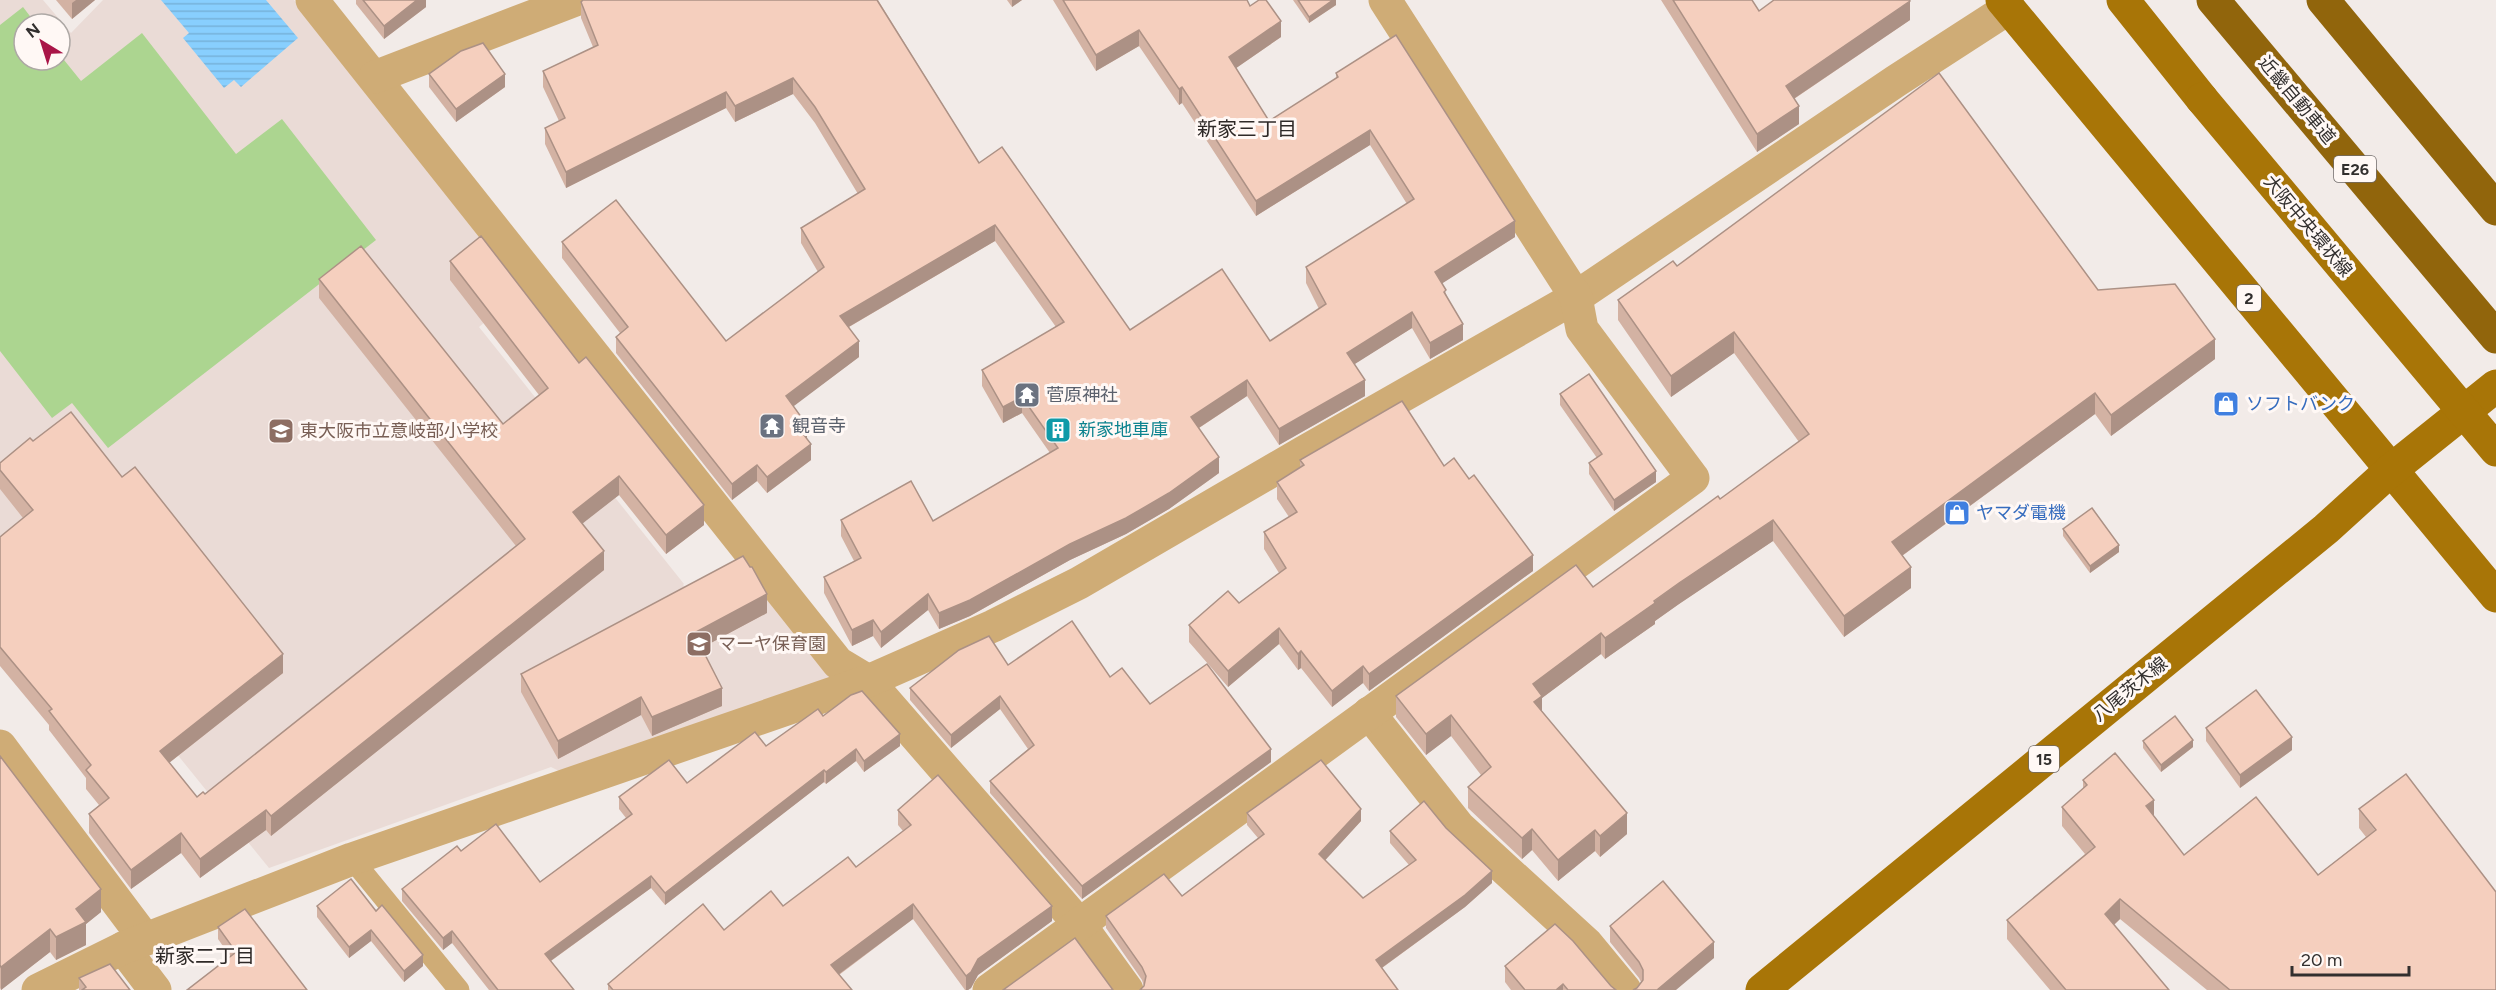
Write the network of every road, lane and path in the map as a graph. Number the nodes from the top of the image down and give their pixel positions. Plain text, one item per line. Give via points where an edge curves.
1 (312, 0) edge
2 (575, 0) edge
3 (1385, 0) edge
4 (2122, 0) edge
5 (2213, 0) edge
6 (2323, 0) edge
7 (2349, 0) edge
8 (2006, 4) edge
9 (375, 77) junction
10 (2496, 193) edge
11 (2496, 209) edge
12 (1576, 297) junction
13 (2496, 337) edge
14 (2496, 386) edge
15 (2496, 450) edge
16 (2391, 470) junction
17 (2496, 596) edge
18 (868, 681) junction
19 (1369, 713) junction
20 (0, 746) edge
21 (352, 859) junction
22 (1080, 925) junction
23 (134, 943) junction
24 (38, 990) edge
25 (155, 990) edge
26 (459, 990) edge
27 (989, 990) edge
28 (1127, 990) edge
29 (1625, 990) edge
30 (1762, 990) edge

1 - 9 street
2 - 9 street
3 - 12 street
4 - 15 main road, 大阪中央環状線, bridge
5 - 13 highway, 近畿自動車道 / E26
6 - 11 highway
7 - 10 highway via 2455,133
8 - 12 street
8 - 16 main road, 2
9 - 18 street via 838,663
12 - 18 street via 1079,583
12 - 19 street via 1582,330 1693,478
14 - 16 main road, 八尾茨木線 / 15
16 - 17 main road, 2
16 - 30 main road, 八尾茨木線 / 15 via 2316,536
18 - 21 street
18 - 22 street
19 - 22 street
19 - 29 street via 1459,827 1587,944
20 - 23 street
21 - 23 street
21 - 26 lane
22 - 27 street
22 - 28 street
23 - 24 street
23 - 25 street

